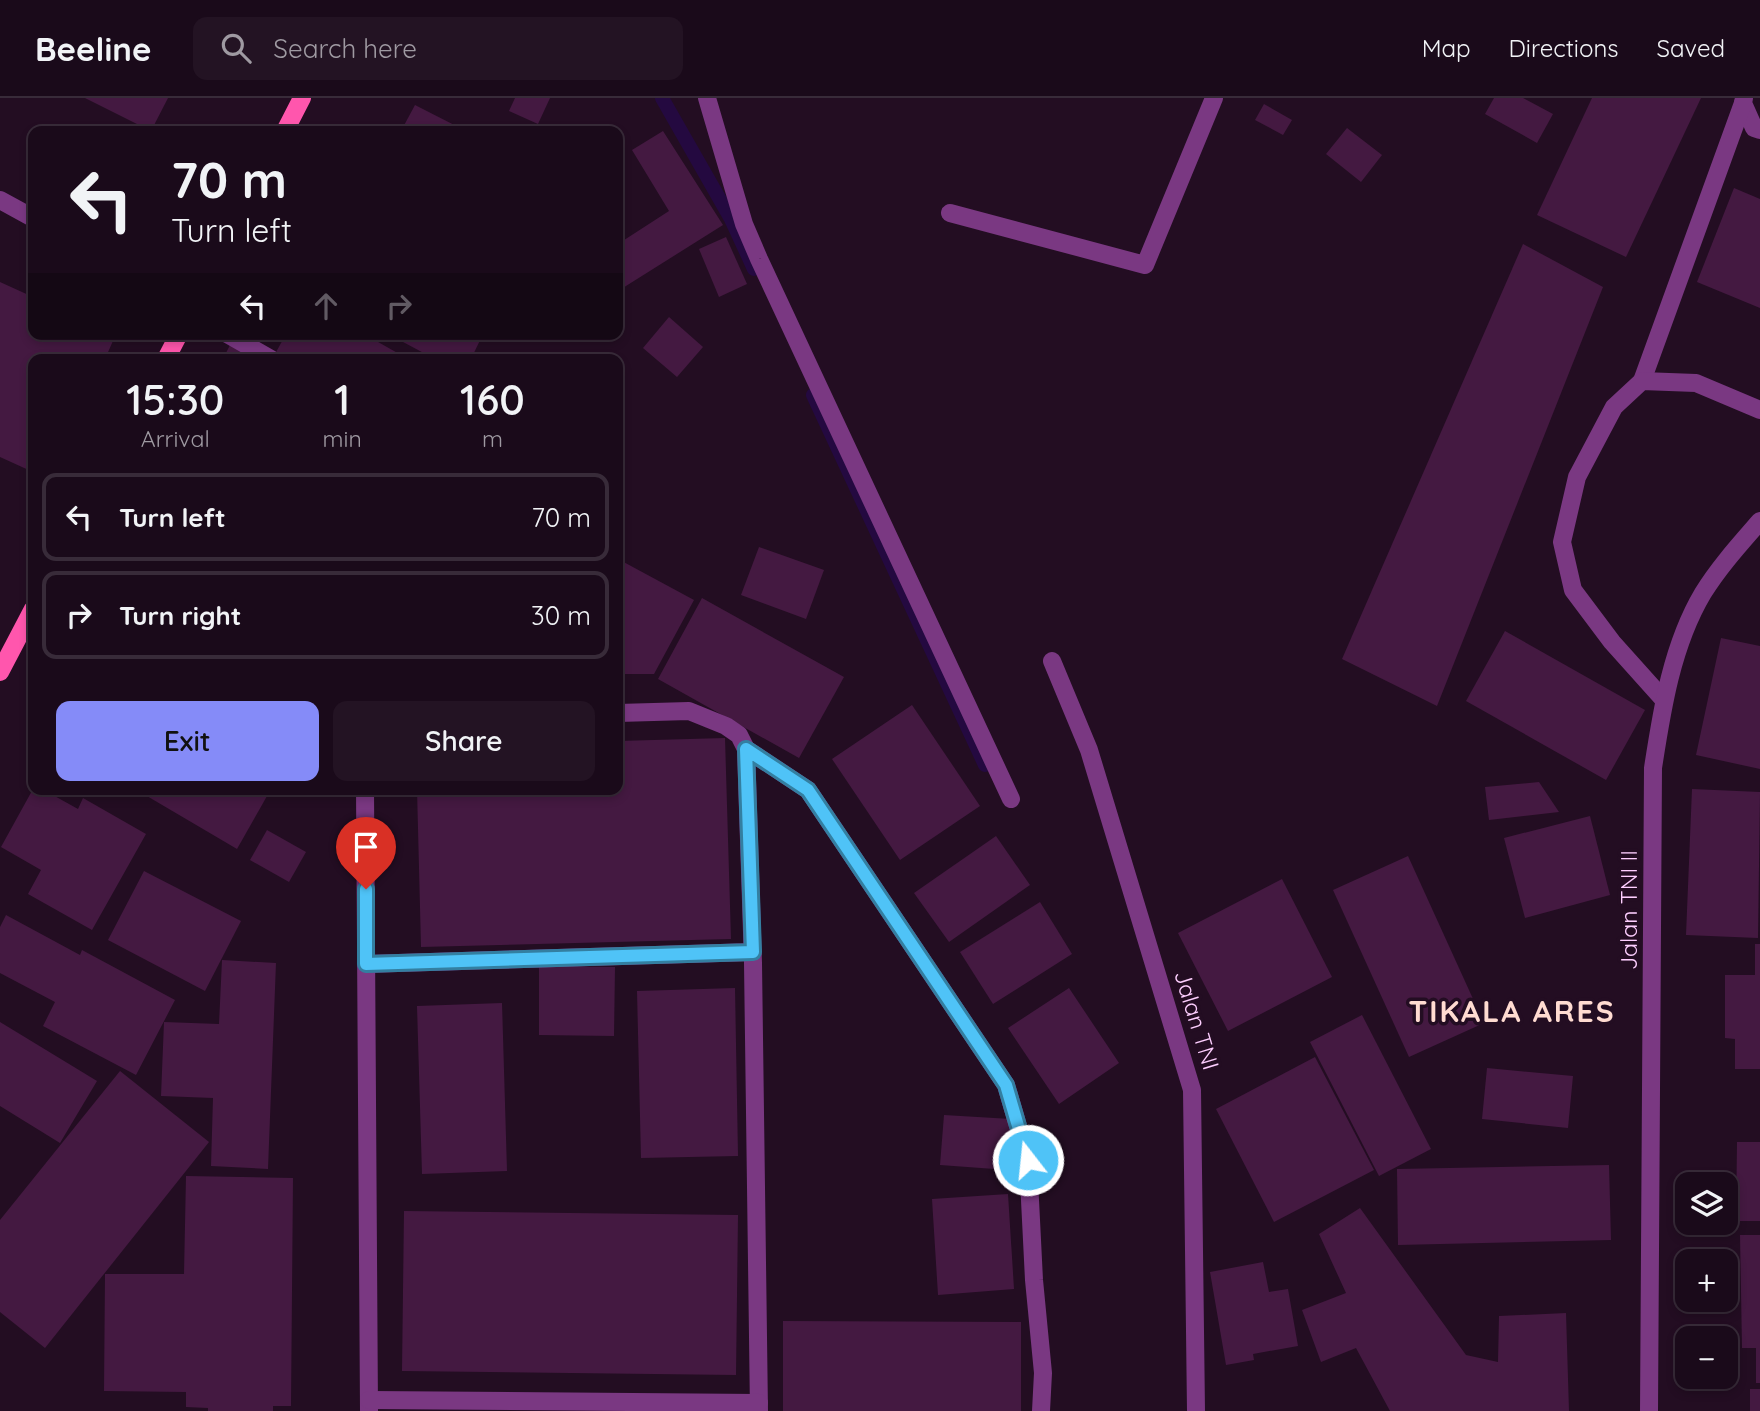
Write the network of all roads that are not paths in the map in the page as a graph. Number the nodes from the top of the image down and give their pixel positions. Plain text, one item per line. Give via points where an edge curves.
1 (302, 98) edge
2 (707, 98) edge
3 (1214, 98) edge
4 (1744, 100) edge
5 (288, 126) edge
6 (1760, 130) edge
7 (0, 200) edge
8 (950, 213) dead end
9 (28, 215) edge
10 (238, 340) edge
11 (262, 354) edge
12 (1642, 381) junction
13 (1760, 410) edge
14 (1760, 521) edge
15 (28, 619) edge
16 (1052, 661) dead end
17 (0, 672) edge
18 (1664, 700) junction
19 (623, 713) edge
20 (746, 749) junction
21 (365, 795) edge
22 (1011, 799) dead end
23 (753, 952) junction
24 (366, 964) junction
25 (369, 1405) edge
26 (759, 1407) edge
27 (1041, 1411) edge
28 (1196, 1411) edge
29 (1648, 1411) edge

1 - 5 main road
2 - 22 street via 758,259
3 - 8 street via 1145,265
4 - 6 street via 1754,128
4 - 12 street
7 - 9 street
10 - 11 street
12 - 13 street via 1696,383
12 - 18 street via 1614,407 1577,477 1563,542 1573,590
14 - 18 street, Jalan TNI II via 1703,593 1683,637
15 - 17 main road
16 - 28 street, Jalan TNI via 1089,750 1192,1090
18 - 29 street, Jalan TNI II via 1653,768
19 - 20 street via 689,710 726,726 739,735
20 - 23 street
20 - 27 street via 808,790 1006,1085 1028,1160 1043,1373
21 - 24 street
23 - 24 street
23 - 26 street
24 - 25 street
25 - 26 street

